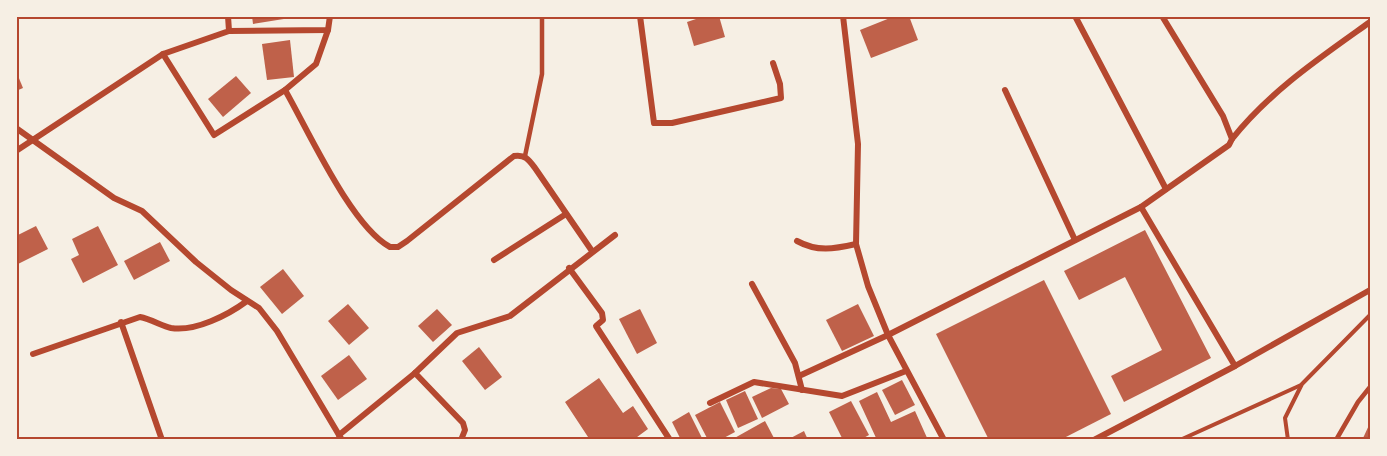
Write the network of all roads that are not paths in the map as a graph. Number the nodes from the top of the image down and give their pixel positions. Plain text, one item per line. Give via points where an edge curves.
1 (228, 16) edge
2 (330, 16) edge
3 (542, 16) edge
4 (640, 16) edge
5 (843, 16) edge
6 (1074, 16) edge
7 (1162, 16) edge
8 (1371, 22) edge
9 (328, 30) junction
10 (229, 31) junction
11 (163, 54) junction
12 (773, 63) dead end
13 (285, 90) junction
14 (1005, 90) dead end
15 (16, 128) edge
16 (1232, 139) junction
17 (32, 141) junction
18 (16, 151) edge
19 (525, 156) junction
20 (1166, 189) junction
21 (1141, 207) junction
22 (566, 214) junction
23 (615, 235) dead end
24 (1075, 240) junction
25 (797, 241) dead end
26 (856, 244) junction
27 (592, 251) junction
28 (494, 260) dead end
29 (569, 268) junction
30 (752, 285) dead end
31 (1371, 290) edge
32 (247, 301) junction
33 (121, 322) junction
34 (888, 335) junction
35 (33, 354) dead end
36 (1235, 366) junction
37 (906, 371) junction
38 (415, 373) junction
39 (799, 376) junction
40 (1371, 387) edge
41 (802, 390) junction
42 (710, 403) dead end
43 (340, 437) edge
44 (162, 440) edge
45 (461, 440) edge
46 (670, 440) edge
47 (944, 440) edge
48 (1094, 440) edge
49 (1336, 440) edge

1 - 10 street
2 - 9 street
3 - 19 lane via 542,74
4 - 12 street via 654,123 672,123 781,98
5 - 26 street via 858,144
6 - 20 street
7 - 16 street
8 - 16 street via 1280,89
9 - 10 street
9 - 13 street via 316,64
10 - 11 street
11 - 13 street via 214,135
11 - 17 street
13 - 19 street via 340,187 375,235 390,247 407,241 514,156
14 - 24 street
15 - 17 street
16 - 20 street
17 - 18 street
17 - 32 street via 114,198 142,211 196,262
19 - 22 street
20 - 21 street
21 - 24 street
21 - 36 street
22 - 27 street
22 - 28 street
23 - 27 street
24 - 34 street
25 - 26 street via 833,250
26 - 34 street
27 - 29 street
29 - 38 street via 510,316 457,333
29 - 46 street via 602,313 603,320 596,326
30 - 39 street
31 - 36 street
32 - 33 street via 190,327 168,327 140,317
32 - 43 street via 259,308 276,331
33 - 35 street
33 - 44 street
34 - 37 street
34 - 39 street
36 - 48 street
37 - 41 street via 842,396
37 - 47 street
38 - 43 street
38 - 45 street via 463,423
39 - 41 street
40 - 49 lane
41 - 42 street via 754,382

